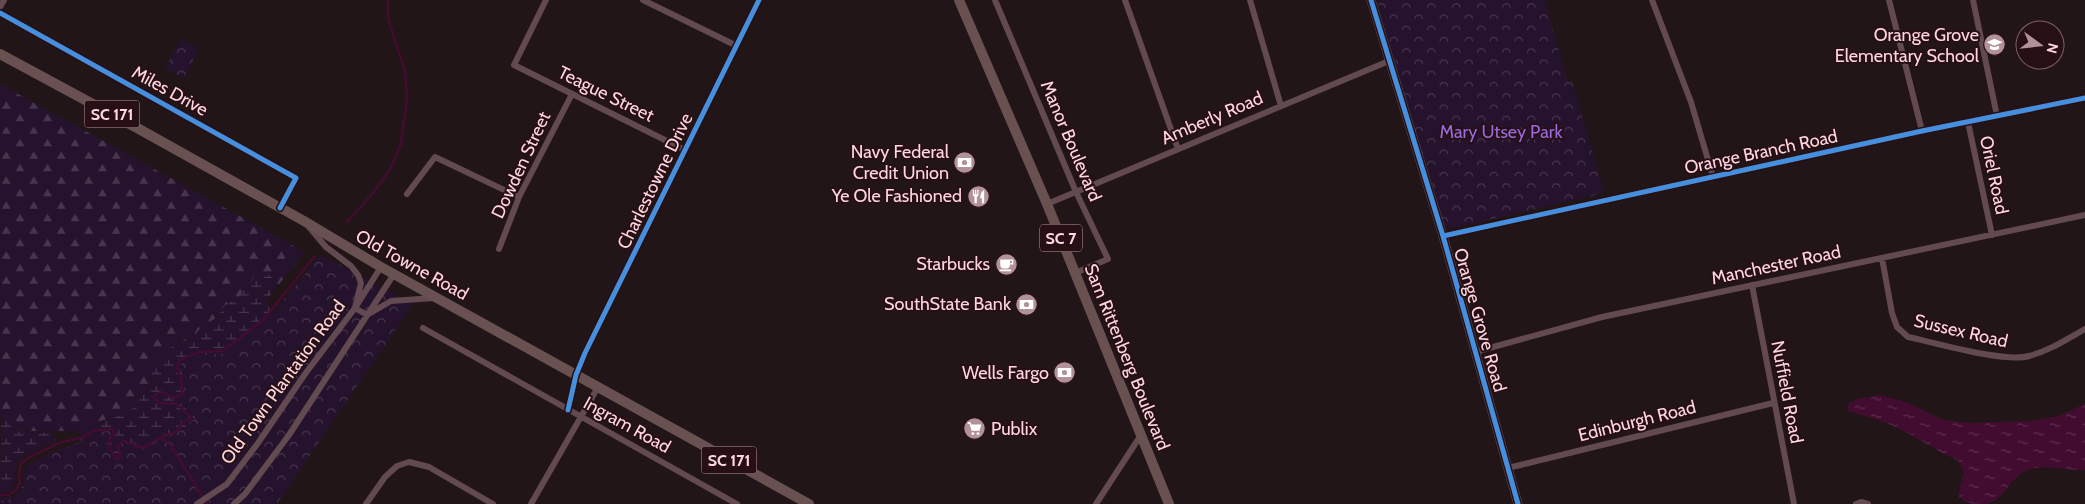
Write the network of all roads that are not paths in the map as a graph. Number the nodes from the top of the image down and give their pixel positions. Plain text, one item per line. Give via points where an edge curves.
1 (4, 0) edge
2 (546, 0) edge
3 (643, 0) edge
4 (758, 0) edge
5 (959, 0) edge
6 (995, 0) edge
7 (1126, 0) edge
8 (1250, 0) edge
9 (1371, 0) edge
10 (1652, 0) edge
11 (1889, 0) edge
12 (1973, 0) edge
13 (0, 8) edge
14 (0, 13) edge
15 (737, 46) junction
16 (0, 54) edge
17 (1389, 61) junction
18 (572, 94) junction
19 (2085, 98) edge
20 (1281, 106) junction
21 (1997, 116) junction
22 (1968, 122) junction
23 (1922, 132) junction
24 (1178, 149) junction
25 (685, 150) junction
26 (1713, 177) junction
27 (1076, 192) junction
28 (407, 194) dead end
29 (519, 197) junction
30 (1047, 204) junction
31 (280, 208) junction
32 (2085, 214) edge
33 (304, 221) junction
34 (1992, 235) junction
35 (1443, 236) junction
36 (499, 249) dead end
37 (1882, 258) junction
38 (381, 267) junction
39 (1075, 273) junction
40 (394, 274) junction
41 (1752, 285) junction
42 (437, 298) junction
43 (355, 308) junction
44 (367, 315) junction
45 (423, 328) dead end
46 (2085, 329) edge
47 (1475, 352) junction
48 (576, 375) junction
49 (598, 387) junction
50 (1773, 403) junction
51 (568, 410) junction
52 (580, 416) junction
53 (1141, 435) junction
54 (1508, 468) junction
55 (1158, 477) junction
56 (197, 504) edge
57 (234, 504) edge
58 (366, 504) edge
59 (493, 504) edge
60 (530, 504) edge
61 (738, 504) edge
62 (809, 504) edge
63 (1096, 504) edge
64 (1169, 504) edge
65 (1174, 504) edge
66 (1518, 504) edge
67 (1794, 504) edge
68 (1856, 504) edge
69 (1868, 504) edge

1 - 13 street
2 - 18 street, Teague Street via 514,65
3 - 15 street
4 - 15 street, Charlestowne Drive
5 - 30 main road, Sam Rittenberg Boulevard / SC 7
6 - 27 street, Manor Boulevard
7 - 24 street
8 - 20 street
9 - 17 street, Orange Grove Road
10 - 26 street via 1691,102
11 - 23 street
12 - 21 street
14 - 31 street, Miles Drive via 296,178
15 - 25 street, Charlestowne Drive
16 - 31 main road, Old Towne Road / SC 171
17 - 20 street, Amberly Road
17 - 35 street, Orange Grove Road
18 - 25 street, Teague Street
18 - 29 street, Dowden Street
19 - 21 street, Orange Branch Road
20 - 24 street, Amberly Road
21 - 22 street, Orange Branch Road
22 - 23 street, Orange Branch Road
22 - 34 street, Oriel Road
23 - 26 street, Orange Branch Road
24 - 27 street, Amberly Road
25 - 48 street, Charlestowne Drive
26 - 35 street, Orange Branch Road
27 - 30 street, Amberly Road
27 - 39 street, Manor Boulevard via 1108,259
28 - 29 street via 435,157
29 - 36 street, Dowden Street
30 - 39 main road, Sam Rittenberg Boulevard / SC 7
31 - 33 main road, Old Towne Road / SC 171
32 - 34 street, Manchester Road
33 - 38 main road, Old Towne Road / SC 171
33 - 43 street via 358,275 361,283
34 - 37 street, Manchester Road
35 - 47 street, Orange Grove Road
37 - 41 street, Manchester Road
37 - 46 street, Sussex Road via 1892,313 1897,327 1908,337 2009,358 2049,349
38 - 40 main road, Old Towne Road / SC 171
38 - 43 street, Old Town Plantation Road
39 - 53 main road, Sam Rittenberg Boulevard / SC 7
40 - 42 main road, Old Towne Road / SC 171
40 - 44 street, Old Town Plantation Road
41 - 47 street, Manchester Road via 1602,317
41 - 50 street, Nuffield Road
42 - 44 street via 391,301
42 - 48 main road, Old Towne Road / SC 171
43 - 44 street
43 - 56 street, Old Town Plantation Road via 227,484
44 - 57 street, Old Town Plantation Road via 289,435
45 - 51 street, Ingram Road
47 - 54 street, Orange Grove Road
48 - 49 main road, Old Towne Road / SC 171
48 - 51 street, Charlestowne Drive
49 - 52 street
49 - 62 main road, Old Towne Road / SC 171
50 - 54 street, Edinburgh Road
50 - 67 street, Nuffield Road
51 - 52 street, Ingram Road
52 - 60 street
52 - 61 street, Ingram Road
53 - 55 main road, Sam Rittenberg Boulevard / SC 7
53 - 63 street
54 - 66 street, Orange Grove Road
55 - 64 main road, Sam Rittenberg Boulevard / SC 7
55 - 65 main road, Sam Rittenberg Boulevard / SC 7
58 - 59 street via 397,466 409,462 429,467
68 - 69 street

